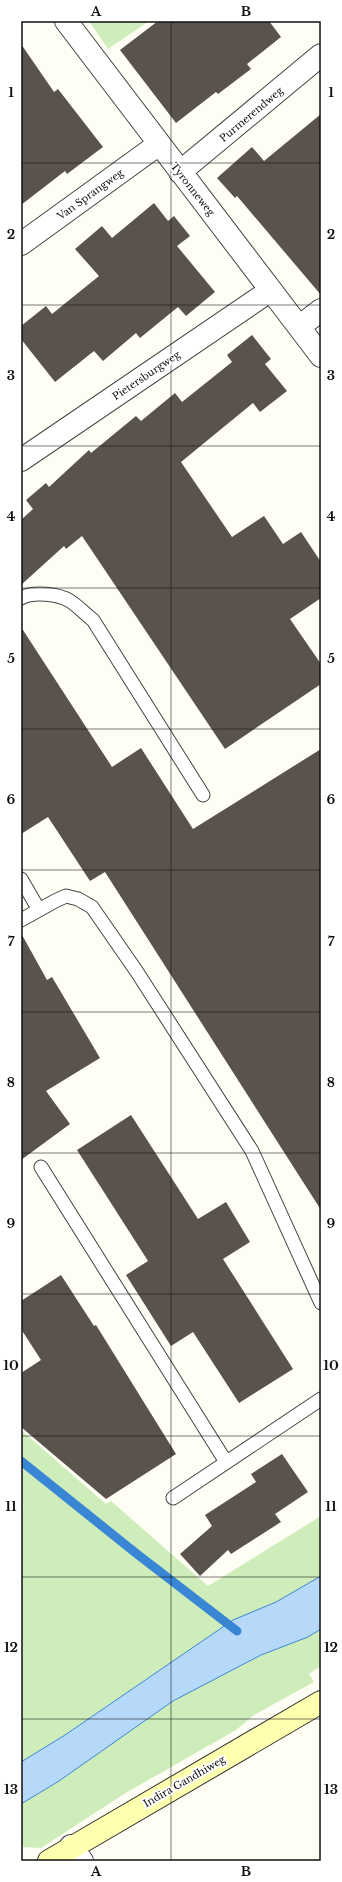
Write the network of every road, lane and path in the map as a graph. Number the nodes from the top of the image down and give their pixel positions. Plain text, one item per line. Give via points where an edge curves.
1 (66, 21) edge
2 (321, 55) edge
3 (159, 144) junction
4 (180, 172) junction
5 (21, 244) edge
6 (271, 290) junction
7 (321, 310) edge
8 (299, 327) junction
9 (321, 356) edge
10 (21, 460) edge
11 (21, 598) edge
12 (203, 795) dead end
13 (21, 879) edge
14 (39, 910) junction
15 (21, 920) edge
16 (41, 1167) dead end
17 (321, 1303) edge
18 (321, 1399) edge
19 (226, 1462) junction
20 (173, 1498) dead end
21 (321, 1702) edge
22 (77, 1854) edge
23 (49, 1861) edge

1 - 3 street, Tyronneweg
2 - 4 street, Purmerendweg
3 - 4 street, Tyronneweg
3 - 5 street, Van Sprangweg
4 - 6 street, Tyronneweg
6 - 8 street, Tyronneweg
6 - 10 street, Pietersburgweg
7 - 8 street
8 - 9 street, Tyronneweg
11 - 12 lane via 46,594 70,601 92,620
13 - 14 lane
14 - 15 lane
14 - 17 lane via 66,896 92,907 252,1151
16 - 19 lane
18 - 19 lane
19 - 20 lane
21 - 22 main road, Indira Gandhiweg
22 - 23 main road, Indira Gandhiweg

